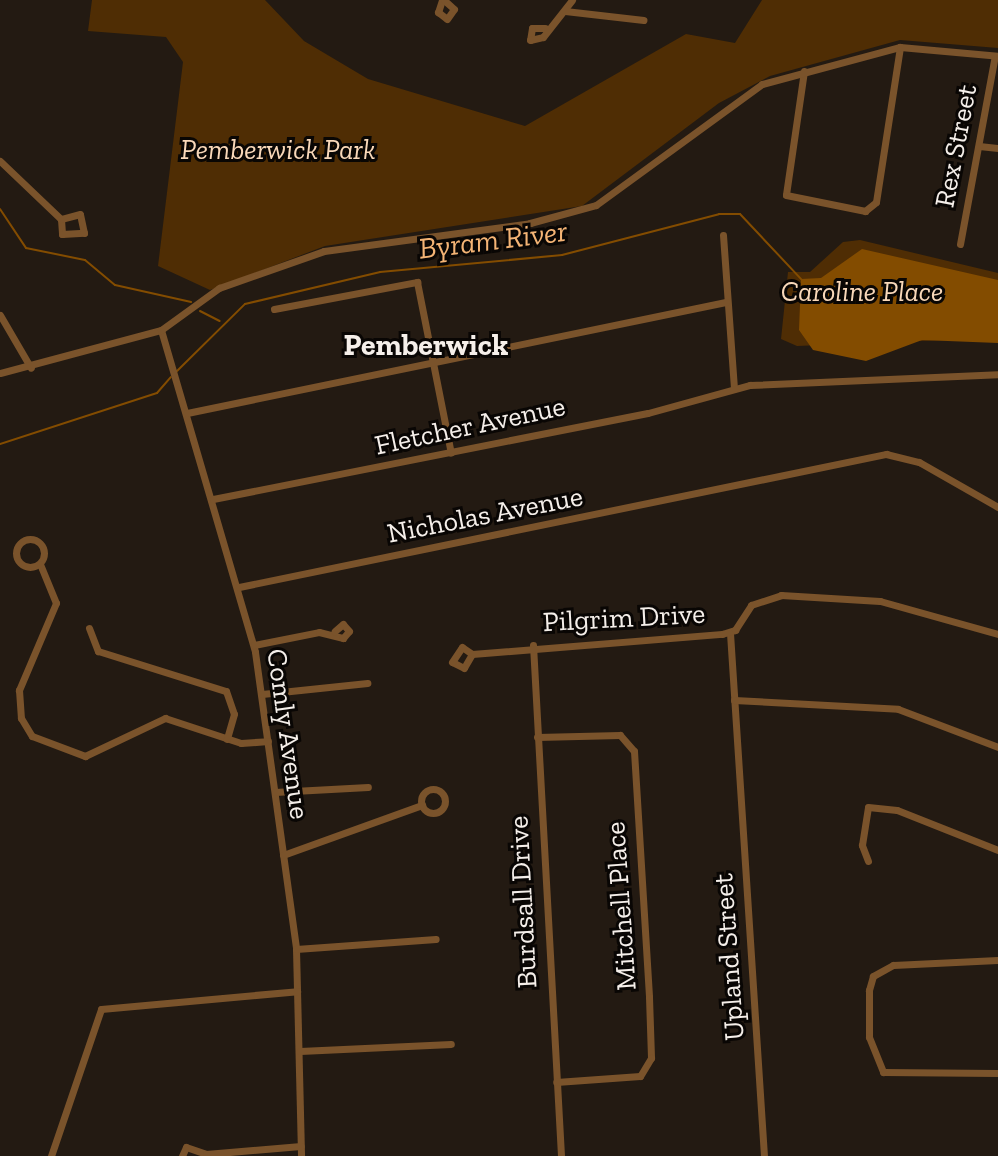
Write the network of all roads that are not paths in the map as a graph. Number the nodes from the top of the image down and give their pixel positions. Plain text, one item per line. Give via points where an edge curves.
1 (572, 0) edge
2 (565, 11) junction
3 (643, 20) dead end
4 (545, 28) dead end
5 (900, 47) junction
6 (997, 56) edge
7 (804, 71) junction
8 (979, 146) junction
9 (998, 148) edge
10 (0, 161) edge
11 (61, 219) dead end
12 (723, 235) dead end
13 (960, 244) dead end
14 (726, 302) junction
15 (274, 309) dead end
16 (0, 315) edge
17 (161, 330) junction
18 (433, 364) junction
19 (31, 368) junction
20 (0, 373) edge
21 (998, 374) edge
22 (734, 389) junction
23 (187, 413) junction
24 (451, 453) junction
25 (213, 499) junction
26 (998, 507) edge
27 (40, 564) junction
28 (239, 587) junction
29 (89, 628) dead end
30 (335, 631) dead end
31 (730, 633) junction
32 (998, 634) edge
33 (254, 645) junction
34 (533, 645) junction
35 (472, 654) dead end
36 (367, 683) dead end
37 (262, 694) junction
38 (734, 700) junction
39 (537, 737) junction
40 (227, 739) junction
41 (268, 741) junction
42 (998, 747) edge
43 (368, 787) dead end
44 (275, 792) junction
45 (422, 805) dead end
46 (998, 850) edge
47 (283, 855) junction
48 (868, 861) dead end
49 (436, 939) dead end
50 (296, 949) junction
51 (998, 960) edge
52 (297, 991) junction
53 (451, 1044) dead end
54 (300, 1051) junction
55 (998, 1073) edge
56 (556, 1082) junction
57 (301, 1146) junction
58 (51, 1156) edge
59 (182, 1156) edge
60 (301, 1156) edge
61 (561, 1156) edge
62 (764, 1156) edge

1 - 2 street
2 - 3 street
2 - 4 street
5 - 6 street
5 - 7 street
5 - 7 street via 876,202 865,211 786,195
6 - 8 street, Rex Street
7 - 17 street via 738,95 596,205 556,219 304,257 219,288
8 - 9 street
8 - 13 street, Rex Street
10 - 11 street
12 - 14 street
14 - 18 street
14 - 22 street
15 - 18 street via 417,282
16 - 19 street
17 - 19 street
17 - 23 street, Comly Avenue
18 - 23 street
18 - 24 street
19 - 20 street
21 - 22 street
22 - 24 street, Fletcher Avenue
23 - 25 street, Comly Avenue
24 - 25 street, Fletcher Avenue
25 - 28 street, Comly Avenue
26 - 28 street, Nicholas Avenue via 899,454 831,460 740,484
27 - 27 street via 40,542 19,544 20,563
27 - 40 street via 56,603 19,690 21,718 32,736 85,756 165,718
28 - 33 street, Comly Avenue
29 - 40 street via 98,651 226,691 234,705
30 - 33 street
31 - 32 street, Pilgrim Drive via 751,605 781,595 880,601
31 - 34 street, Pilgrim Drive
31 - 38 street, Upland Street
33 - 37 street, Comly Avenue
34 - 35 street, Pilgrim Drive
34 - 39 street, Burdsall Drive
36 - 37 street
37 - 41 street, Comly Avenue
38 - 42 street via 898,709
38 - 62 street, Upland Street
39 - 56 street, Burdsall Drive
39 - 56 street, Mitchell Place via 620,735 634,751 649,997 651,1058 644,1072
40 - 41 street
41 - 44 street, Comly Avenue
43 - 44 street
44 - 47 street, Comly Avenue
45 - 47 street
46 - 48 street via 897,810 868,807 862,845
47 - 50 street, Comly Avenue
49 - 50 street
50 - 52 street, Comly Avenue
51 - 55 street via 893,965 873,976 869,1037 883,1072
52 - 54 street, Comly Avenue
52 - 58 street via 101,1009
53 - 54 street
54 - 57 street, Comly Avenue
56 - 61 street, Burdsall Drive
57 - 59 street via 206,1154 186,1147
57 - 60 street, Comly Avenue

